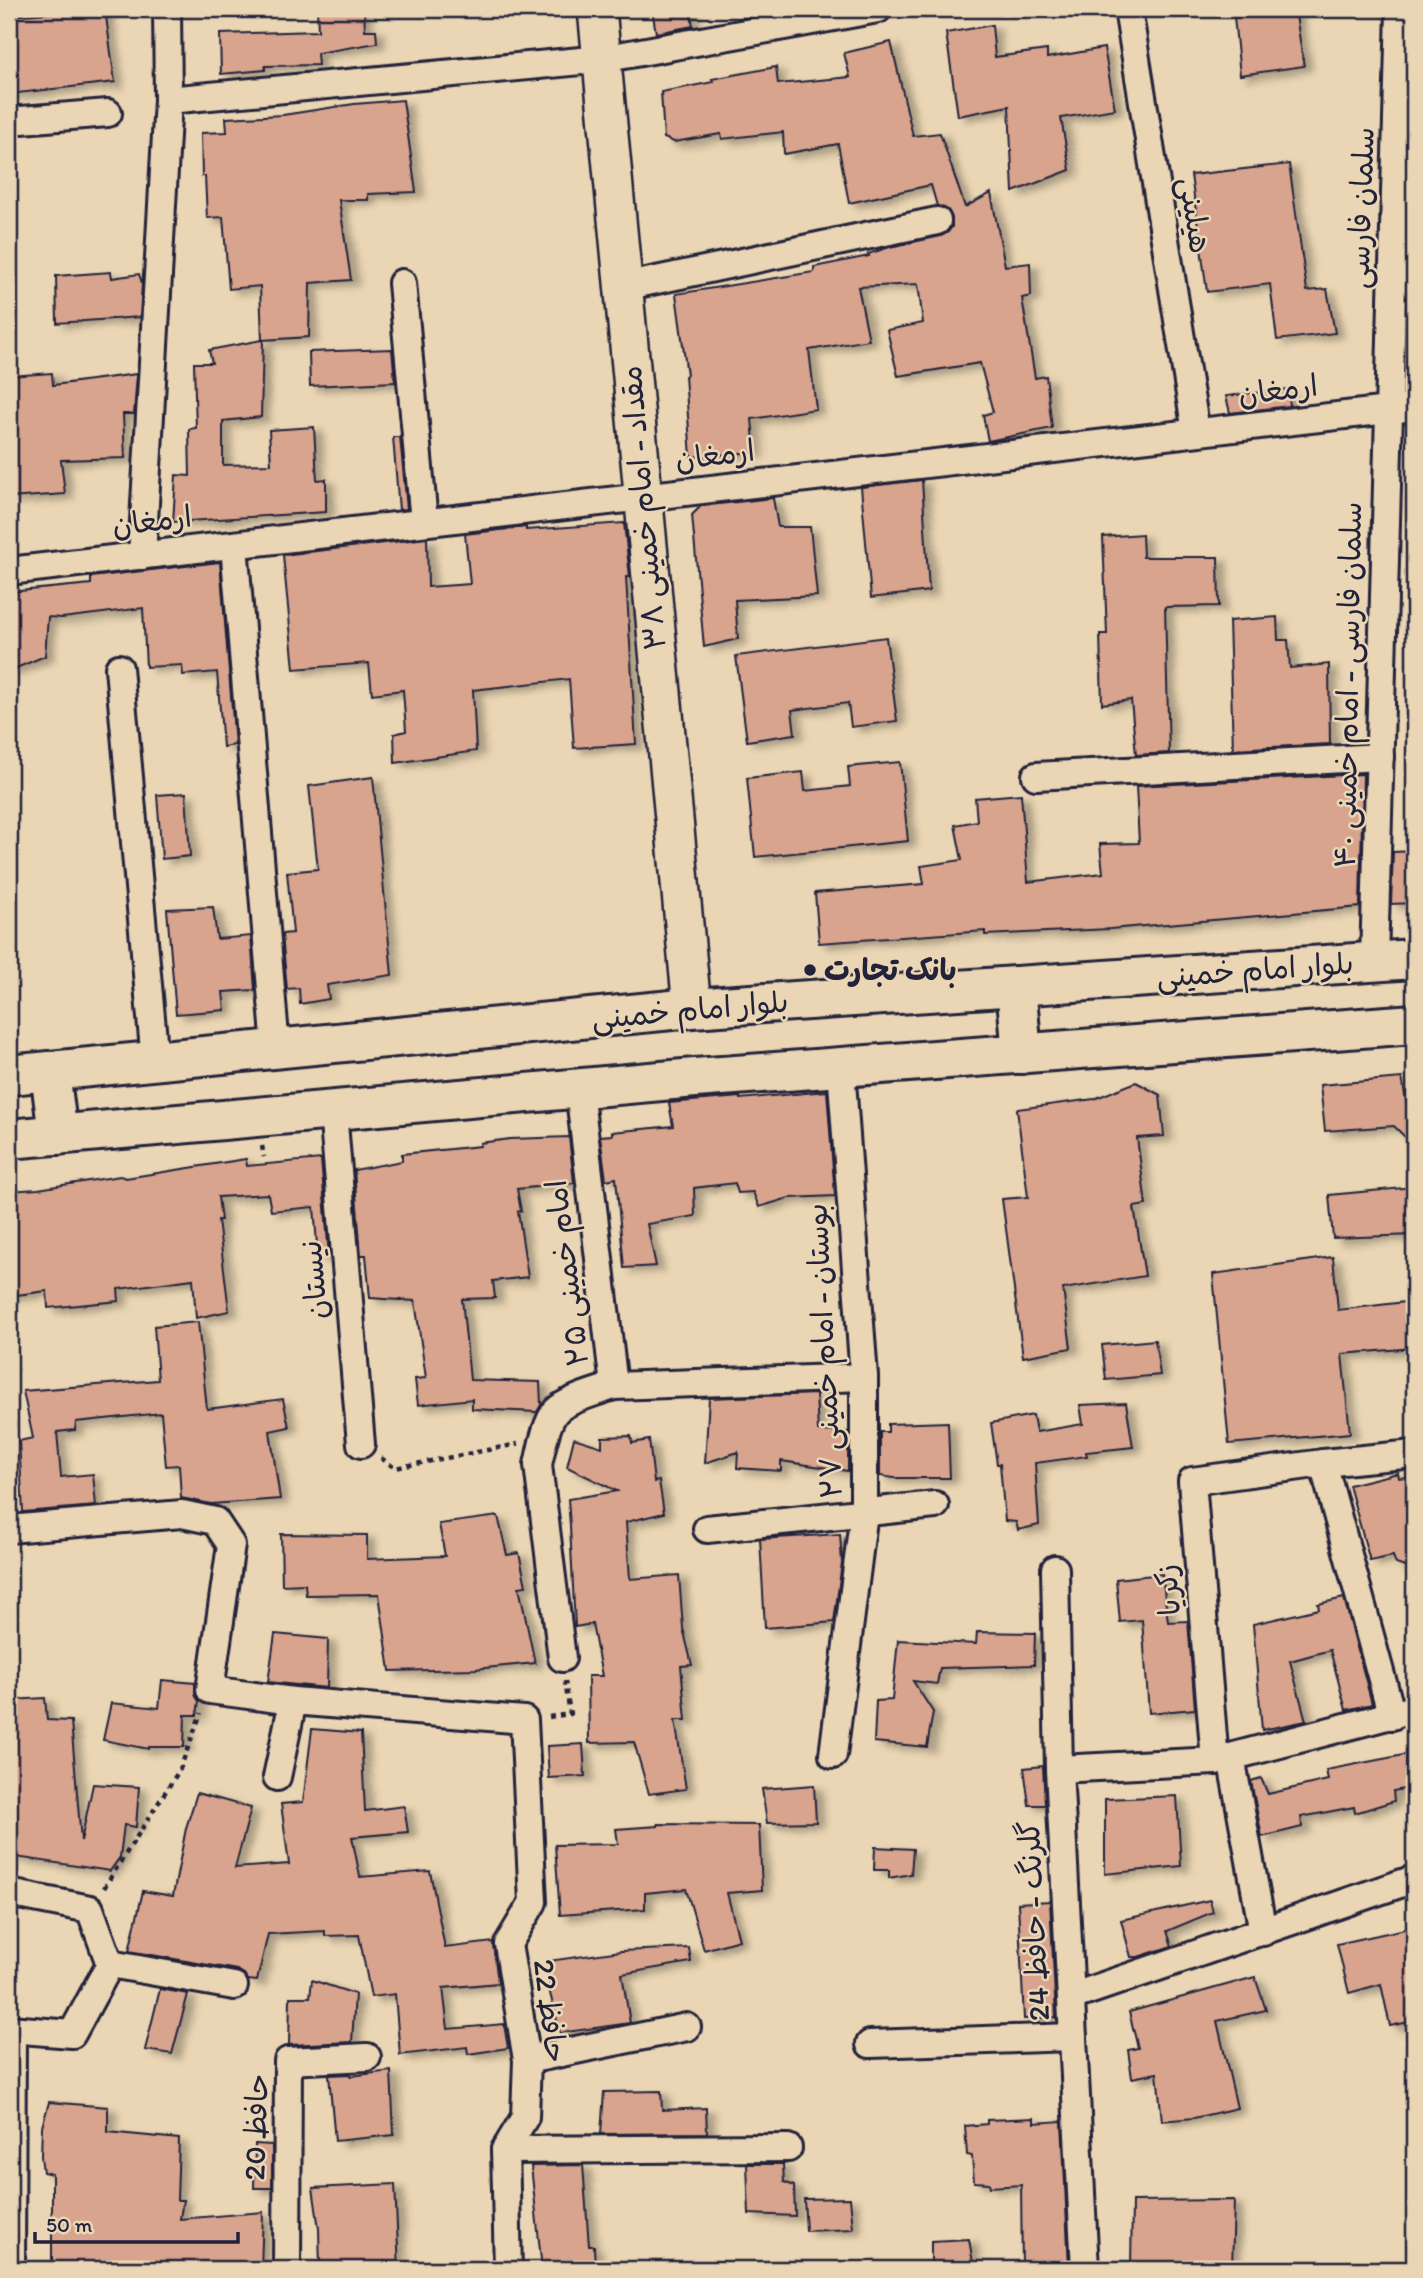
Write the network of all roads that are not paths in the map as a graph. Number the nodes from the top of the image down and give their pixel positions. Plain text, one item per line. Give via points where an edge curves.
1 (167, 9) edge
2 (597, 9) edge
3 (878, 9) edge
4 (1128, 9) edge
5 (1401, 9) edge
6 (602, 58) junction
7 (168, 100) junction
8 (108, 113) dead end
9 (9, 121) edge
10 (1405, 132) edge
11 (937, 221) dead end
12 (402, 284) dead end
13 (623, 288) junction
14 (1414, 408) edge
15 (1388, 410) junction
16 (1196, 432) junction
17 (642, 497) junction
18 (424, 522) junction
19 (234, 545) junction
20 (142, 555) junction
21 (9, 571) edge
22 (119, 668) dead end
23 (1380, 757) junction
24 (1036, 776) dead end
25 (1414, 959) edge
26 (1374, 962) junction
27 (1016, 986) junction
28 (692, 1008) junction
29 (1414, 1024) edge
30 (276, 1048) junction
31 (1022, 1054) junction
32 (155, 1061) junction
33 (841, 1068) junction
34 (50, 1071) junction
35 (9, 1075) edge
36 (579, 1089) junction
37 (333, 1111) junction
38 (58, 1135) junction
39 (9, 1139) edge
40 (864, 1377) junction
41 (614, 1386) junction
42 (361, 1444) road end
43 (1414, 1454) edge
44 (1323, 1463) junction
45 (935, 1505) dead end
46 (864, 1513) junction
47 (9, 1529) edge
48 (707, 1529) dead end
49 (1055, 1569) dead end
50 (562, 1658) road end
51 (293, 1701) junction
52 (1403, 1712) edge
53 (833, 1755) dead end
54 (1223, 1759) junction
55 (1059, 1769) junction
56 (277, 1777) dead end
57 (1414, 1879) edge
58 (9, 1893) edge
59 (1263, 1932) junction
60 (110, 1964) junction
61 (234, 1986) dead end
62 (1071, 1997) junction
63 (687, 2027) dead end
64 (10, 2029) edge
65 (1073, 2037) junction
66 (870, 2044) dead end
67 (367, 2057) dead end
68 (527, 2060) junction
69 (788, 2148) dead end
70 (505, 2150) junction
71 (10, 2269) edge
72 (287, 2269) edge
73 (508, 2269) edge
74 (1085, 2269) edge

1 - 7 street
2 - 6 street, مقداد - امام خمینی ۳۸
3 - 6 street
4 - 16 street, هیلینی
5 - 10 street, سلمان فارسی
6 - 7 street
6 - 13 street, مقداد - امام خمینی ۳۸
7 - 20 street
8 - 9 street
10 - 15 street, سلمان فارسی
11 - 13 street
12 - 18 street
13 - 17 street, مقداد - امام خمینی ۳۸
14 - 15 street, ارمغان
15 - 16 street, ارمغان
15 - 23 street, سلمان فارسی - امام خمینی ۴۰
16 - 17 street, ارمغان
17 - 18 street, ارمغان
17 - 28 street, مقداد - امام خمینی ۳۸
18 - 19 street, ارمغان
19 - 20 street, ارمغان
19 - 30 street
20 - 21 street, ارمغان
22 - 32 street
23 - 24 street
23 - 26 street, سلمان فارسی - امام خمینی ۴۰
25 - 26 main road, بلوار امام خمینی
26 - 27 main road, بلوار امام خمینی
27 - 28 main road, بلوار امام خمینی
27 - 31 main road
28 - 30 main road, بلوار امام خمینی
29 - 31 main road
30 - 32 main road, بلوار امام خمینی
31 - 33 main road
32 - 34 main road, بلوار امام خمینی
33 - 36 main road
33 - 40 street, بوستان - امام خمینی ۲۷
34 - 35 main road, بلوار امام خمینی
34 - 38 main road
36 - 37 main road
36 - 41 street, امام خمینی ۲۵
37 - 38 main road
37 - 42 street, نیستان
38 - 39 main road
40 - 41 street
40 - 46 street, بوستان - امام خمینی ۲۷
41 - 50 street, امام خمینی ۲۵ via 556,1410 538,1465
43 - 44 street, زکریا
44 - 52 street
44 - 54 street, زکریا via 1192,1481
45 - 46 street
46 - 48 street
46 - 53 street, بوستان - امام خمینی ۲۷
47 - 51 street via 182,1514 215,1521 231,1545 209,1690
49 - 55 street, گلرنگ - حافظ 24
51 - 56 street
51 - 68 street, حافظ 22 via 524,1720 533,1902 508,1944
52 - 54 street
54 - 55 street
54 - 59 street
55 - 62 street, گلرنگ - حافظ 24
57 - 59 street
58 - 60 street via 90,1909
59 - 62 street
60 - 61 street
60 - 64 street via 72,2034
62 - 65 street, گلرنگ - حافظ 24
63 - 68 street
64 - 71 street
65 - 66 street
65 - 74 street, گلرنگ - حافظ 24
67 - 72 street, حافظ 20 via 288,2061
68 - 70 street, حافظ 22 via 525,2117
69 - 70 street
70 - 73 street

